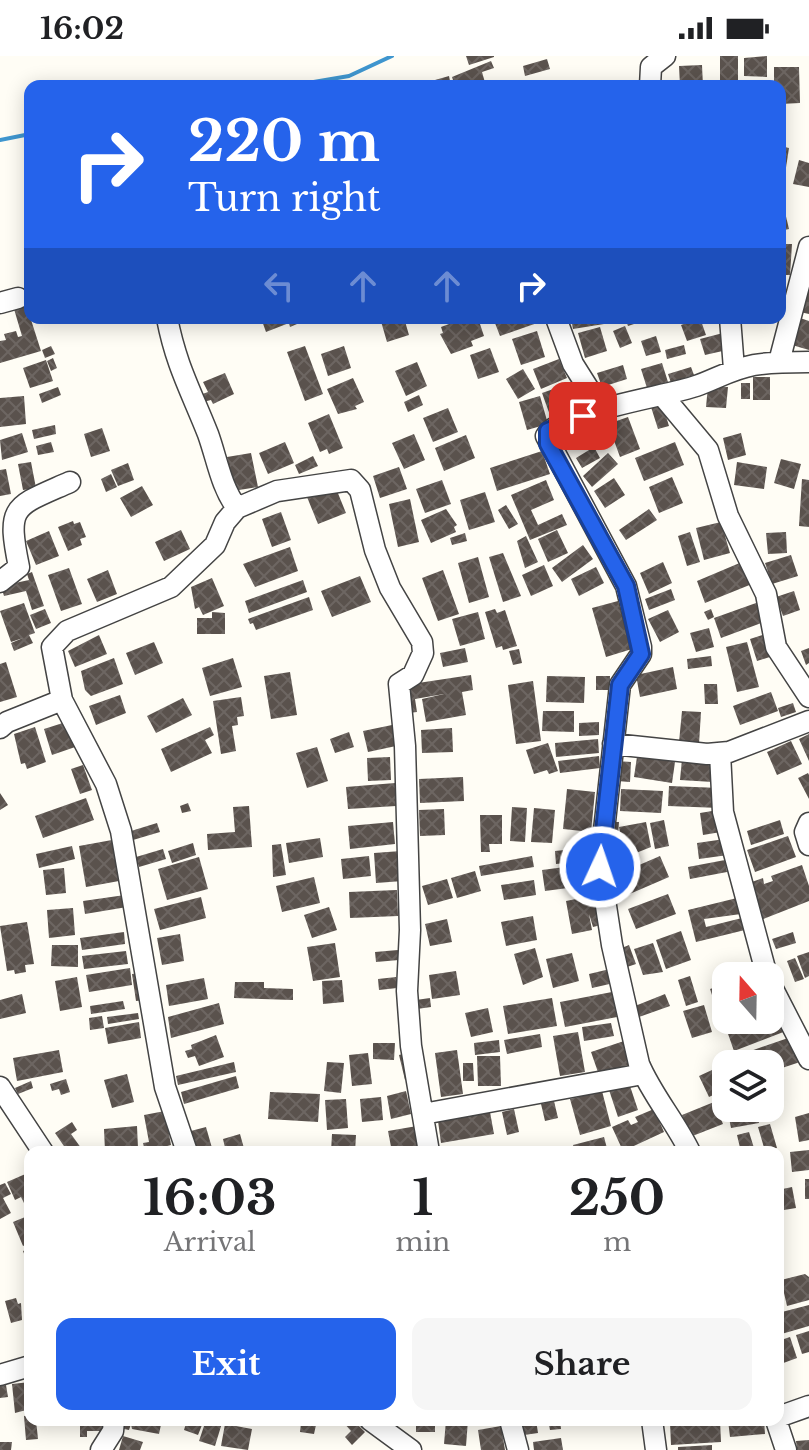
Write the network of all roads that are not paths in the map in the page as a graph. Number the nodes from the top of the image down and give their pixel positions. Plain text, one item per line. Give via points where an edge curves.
1 (665, 56) edge
2 (650, 80) edge
3 (809, 247) edge
4 (168, 324) edge
5 (558, 324) edge
6 (730, 324) edge
7 (779, 362) junction
8 (809, 362) edge
9 (734, 369) junction
10 (662, 395) junction
11 (602, 410) junction
12 (70, 482) dead end
13 (237, 508) junction
14 (0, 582) edge
15 (809, 697) edge
16 (62, 700) junction
17 (809, 721) edge
18 (0, 728) edge
19 (613, 744) junction
20 (720, 753) junction
21 (809, 823) edge
22 (809, 845) edge
23 (763, 962) edge
24 (784, 1010) edge
25 (809, 1059) edge
26 (643, 1074) junction
27 (0, 1087) edge
28 (423, 1114) junction
29 (39, 1146) edge
30 (185, 1146) edge
31 (428, 1146) edge
32 (686, 1146) edge
33 (24, 1368) edge
34 (0, 1375) edge
35 (809, 1406) edge
36 (784, 1416) edge
37 (113, 1426) edge
38 (378, 1426) edge
39 (512, 1426) edge
40 (653, 1426) edge
41 (779, 1426) edge
42 (101, 1450) edge
43 (411, 1450) edge
44 (518, 1450) edge
45 (656, 1450) edge
46 (786, 1450) edge

1 - 2 street via 651,67
3 - 7 street
4 - 13 street via 176,362 227,496
5 - 11 street via 573,364
6 - 9 street
7 - 8 street
7 - 9 street
9 - 10 street
10 - 11 street
10 - 15 street via 708,450 728,516 766,594 776,647
11 - 19 street via 557,425 546,436 626,586 641,647 620,685
12 - 14 street via 33,499 12,519 19,567
13 - 16 street via 215,545 171,587 58,639 52,647
13 - 28 street via 277,491 351,480 360,490 390,588 422,642 413,675 399,684 399,706 405,746 407,991
16 - 18 street
16 - 30 street via 106,784 121,831 165,1087
17 - 20 street
19 - 20 street
19 - 26 street via 600,867 612,945
20 - 23 street via 723,812
21 - 22 street
24 - 25 street
26 - 28 street
26 - 32 street
27 - 29 street
28 - 31 street
33 - 34 street
35 - 36 street
37 - 42 street
38 - 43 street
39 - 44 street
40 - 45 street
41 - 46 street

